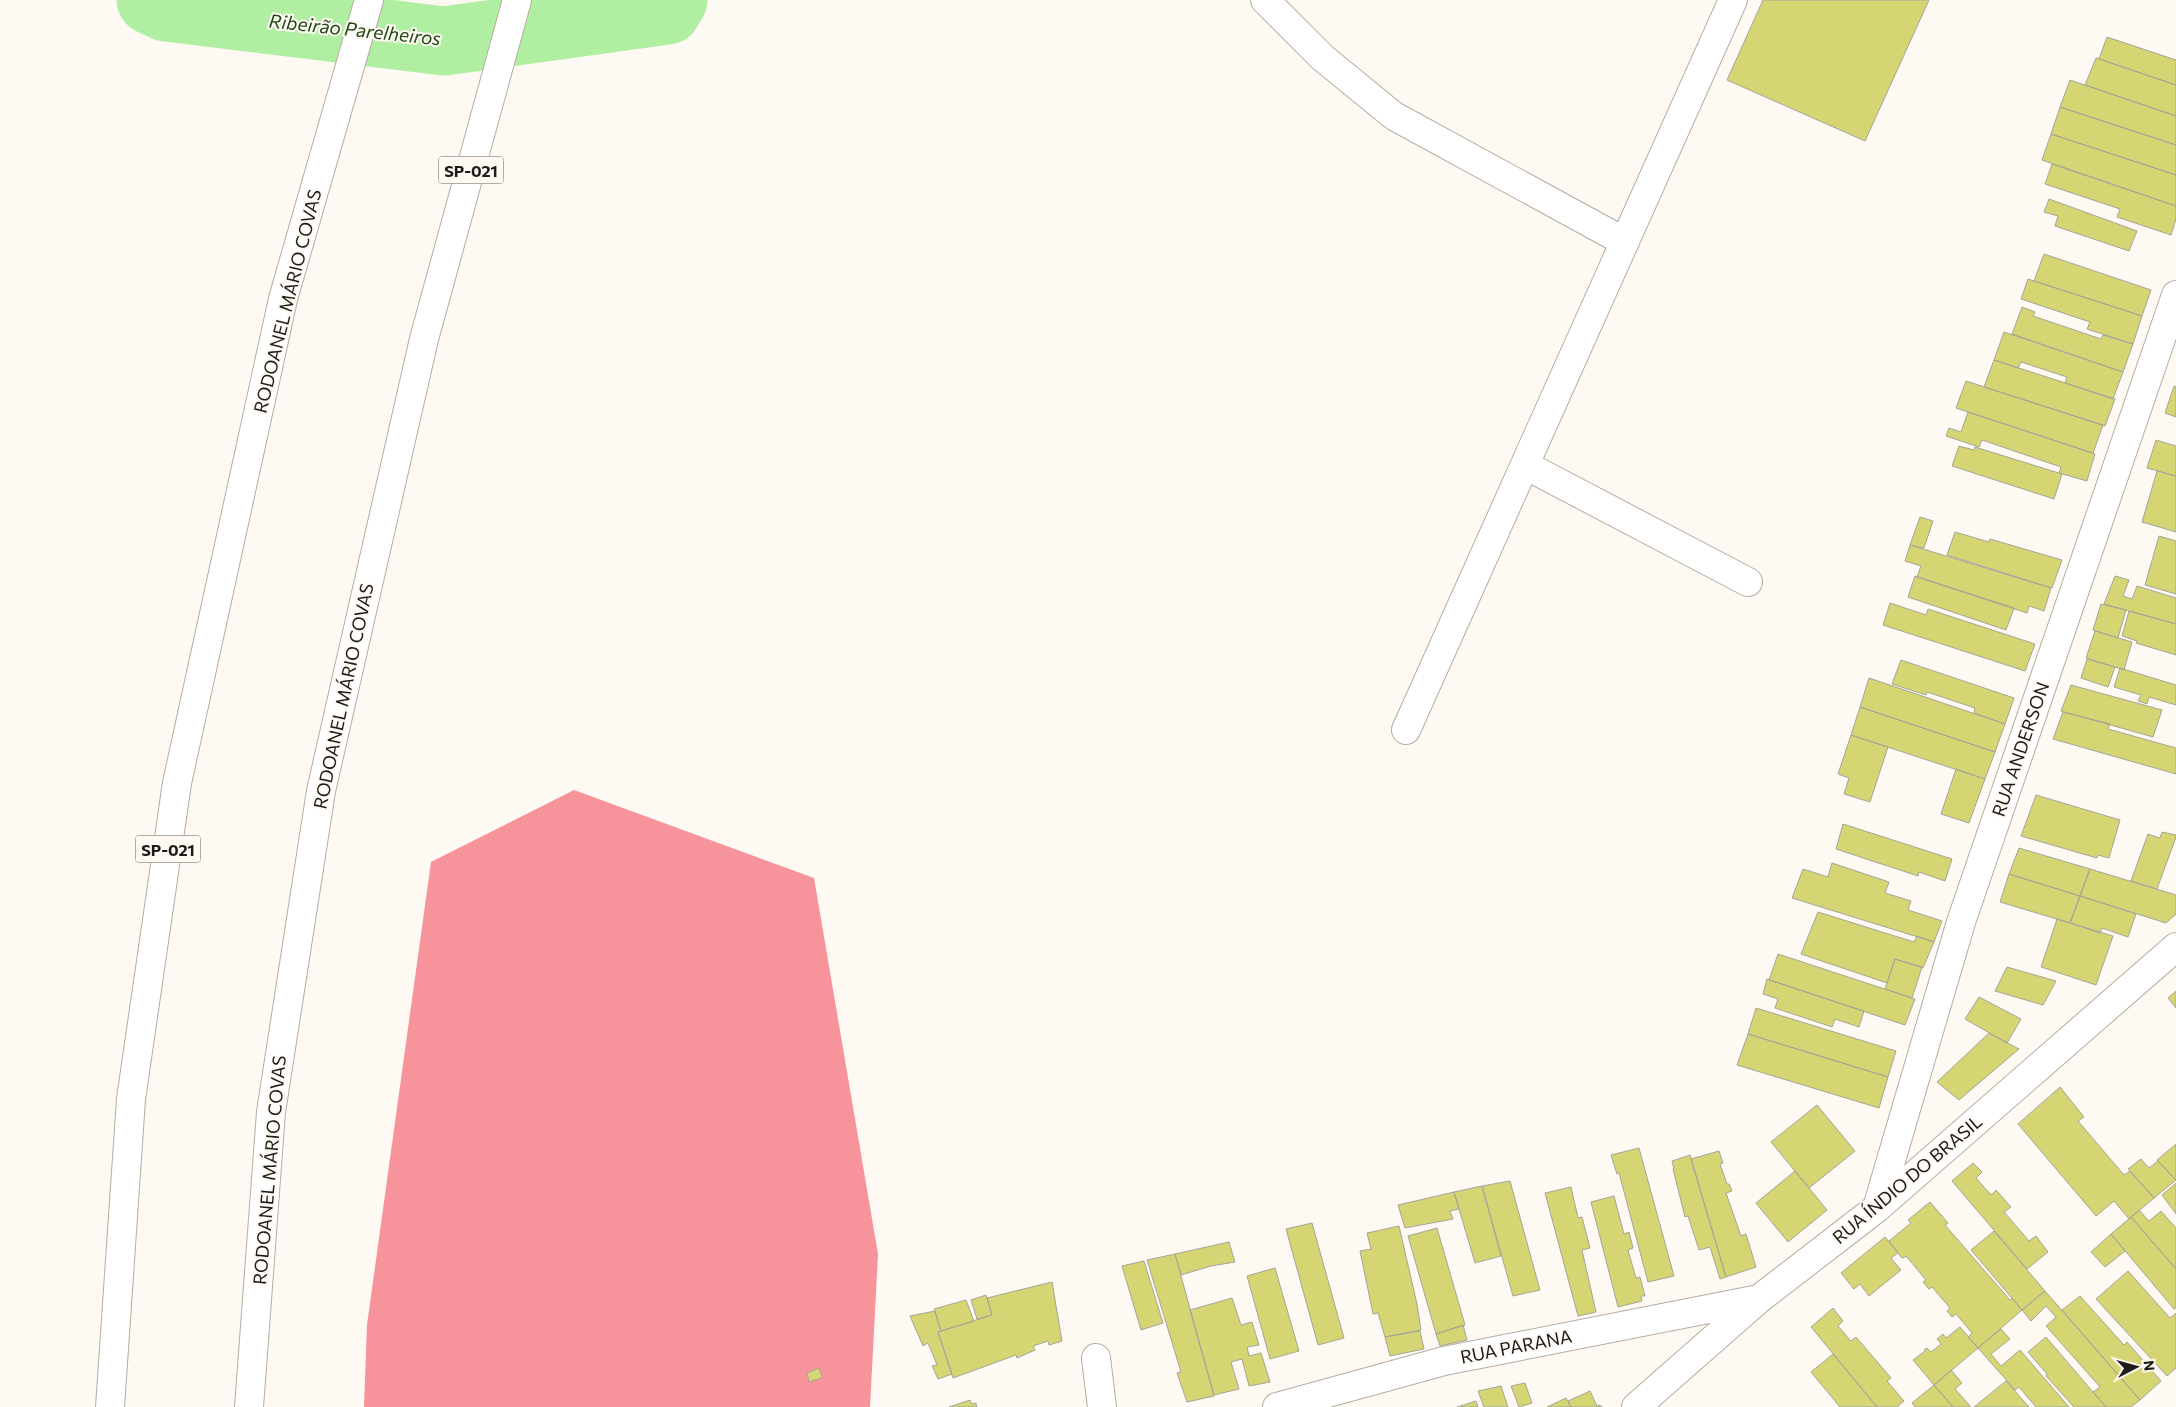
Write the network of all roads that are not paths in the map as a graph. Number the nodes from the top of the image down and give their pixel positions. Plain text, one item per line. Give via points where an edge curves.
1 (369, 0) edge
2 (517, 0) edge
3 (1265, 0) edge
4 (1733, 0) edge
5 (1625, 242) junction
6 (2176, 295) edge
7 (1525, 465) junction
8 (1748, 582) dead end
9 (1406, 730) dead end
10 (2176, 947) edge
11 (1877, 1208) junction
12 (1759, 1299) junction
13 (1096, 1358) dead end
14 (110, 1407) edge
15 (249, 1407) edge
16 (1102, 1407) edge
17 (1277, 1407) edge
18 (1636, 1407) edge

1 - 14 main road, RODOANEL MÁRIO COVAS / SP-021 via 283,299 177,783 131,1099
2 - 15 main road, RODOANEL MÁRIO COVAS / SP-021 via 424,339 321,791 271,1112
3 - 5 main road via 1323,58 1394,116
4 - 5 main road
5 - 7 main road
6 - 11 main road, RUA ANDERSON via 1961,922
7 - 8 main road
7 - 9 main road
10 - 11 main road, RUA ÍNDIO DO BRASIL
11 - 12 main road, RUA ÍNDIO DO BRASIL
12 - 17 main road, RUA PARANA via 1444,1360
12 - 18 main road, RUA ÍNDIO DO BRASIL
13 - 16 main road

